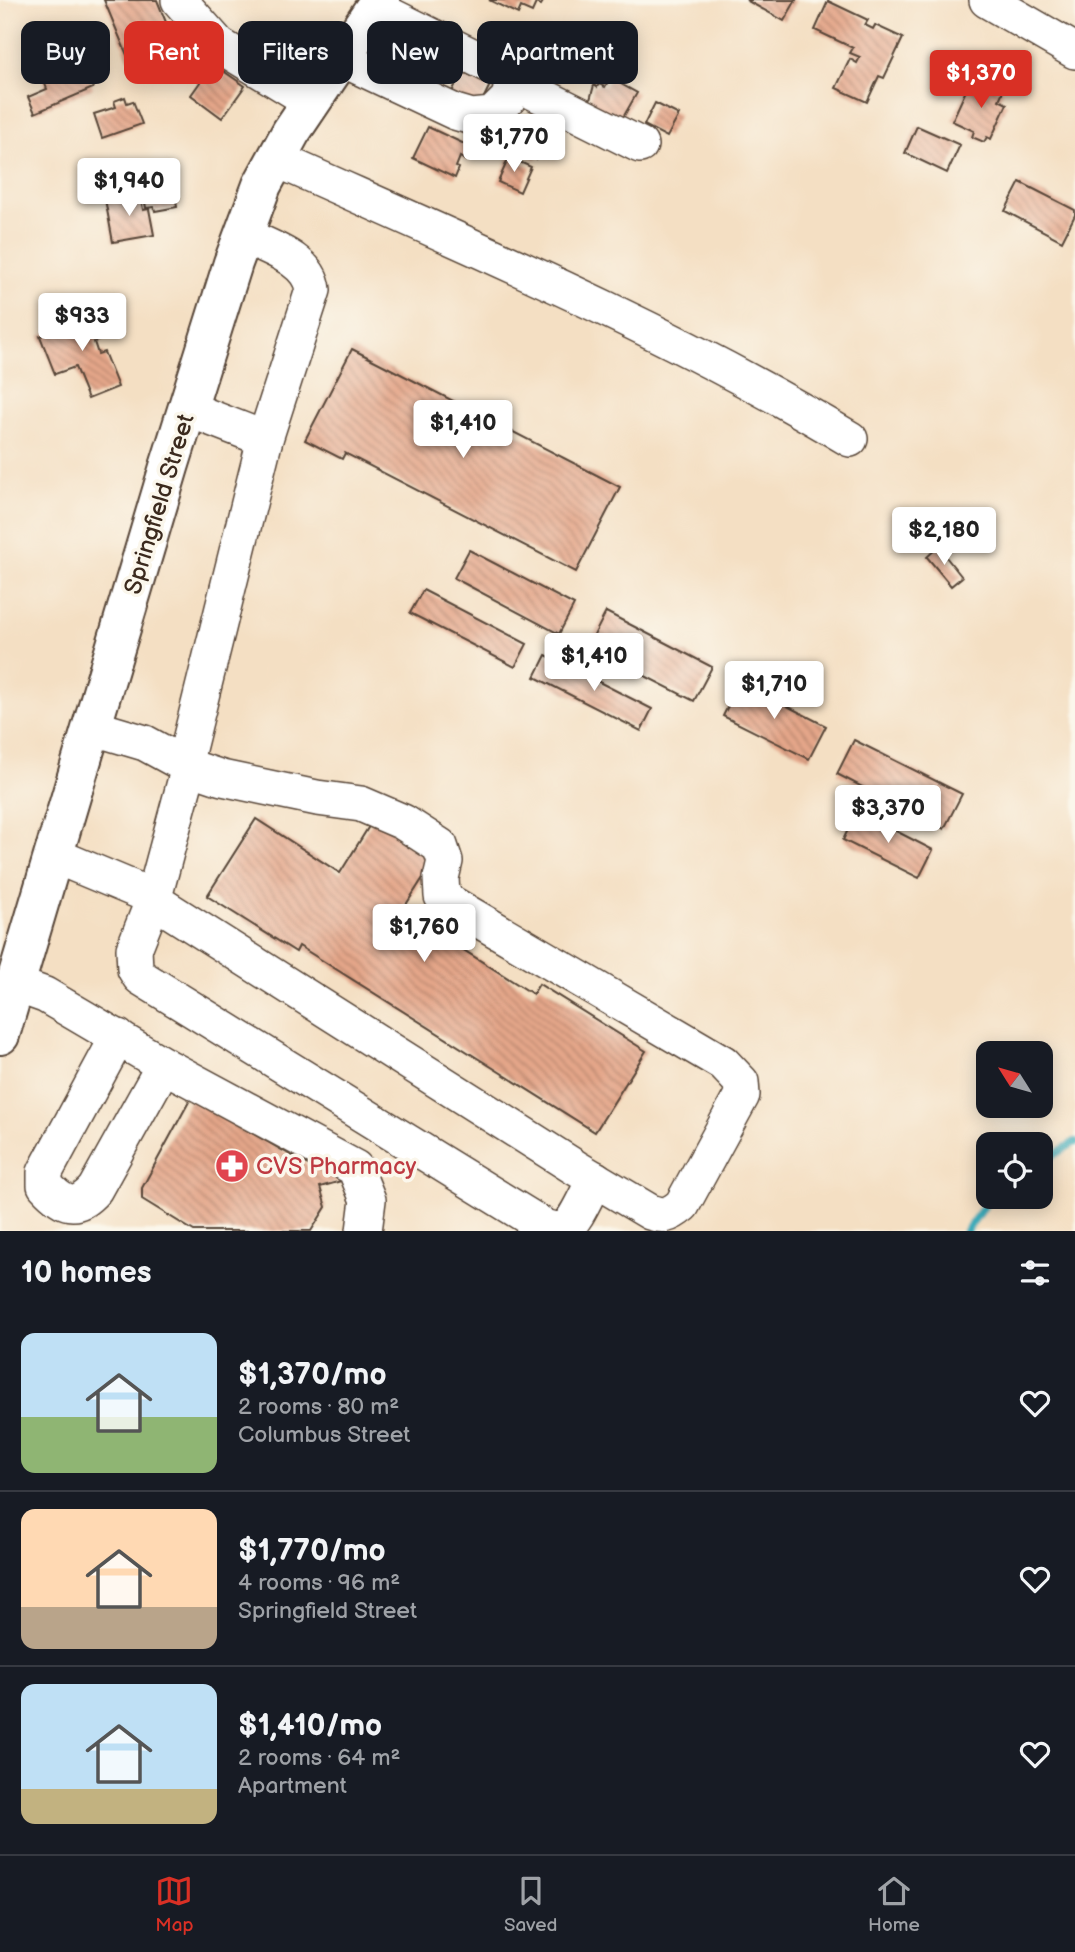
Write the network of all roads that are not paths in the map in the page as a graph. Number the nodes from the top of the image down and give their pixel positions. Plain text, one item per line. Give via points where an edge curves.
1 (179, 0) edge
2 (987, 0) edge
3 (377, 4) edge
4 (353, 40) edge
5 (1075, 51) edge
6 (477, 58) edge
7 (353, 64) edge
8 (323, 84) edge
9 (512, 84) edge
10 (517, 84) edge
11 (311, 101) junction
12 (640, 145) dead end
13 (276, 159) junction
14 (243, 235) junction
15 (188, 409) junction
16 (265, 439) junction
17 (850, 439) dead end
18 (90, 727) junction
19 (186, 766) junction
20 (53, 855) junction
21 (153, 901) junction
22 (14, 984) junction
23 (0, 1035) edge
24 (118, 1037) junction
25 (166, 1066) junction
26 (595, 1179) junction
27 (364, 1231) edge

1 - 11 street via 219,45
2 - 5 street
3 - 4 main road, Springfield Street
3 - 6 street
7 - 9 street via 471,117 492,115 508,99
8 - 11 main road, Springfield Street
10 - 12 street
11 - 13 main road, Springfield Street
13 - 14 main road, Springfield Street
13 - 17 street via 577,295 776,395
14 - 15 main road, Springfield Street
14 - 16 street via 295,261 312,280 313,290
15 - 16 street
15 - 18 main road, Springfield Street
16 - 19 street
18 - 19 street via 145,743
18 - 20 main road, Springfield Street
19 - 21 street
19 - 26 street via 222,778 361,804 404,822 440,846 445,861 442,896 452,904 723,1063 741,1082 742,1095 682,1205 673,1213 650,1212
20 - 21 street
20 - 22 main road, Springfield Street
21 - 26 street
21 - 26 street via 133,961 149,983 545,1227 564,1229
22 - 23 main road, Springfield Street
22 - 24 street via 45,995
24 - 25 street
24 - 25 street via 45,1172 45,1185 55,1196 71,1204 84,1202
25 - 27 street via 355,1168 368,1200

